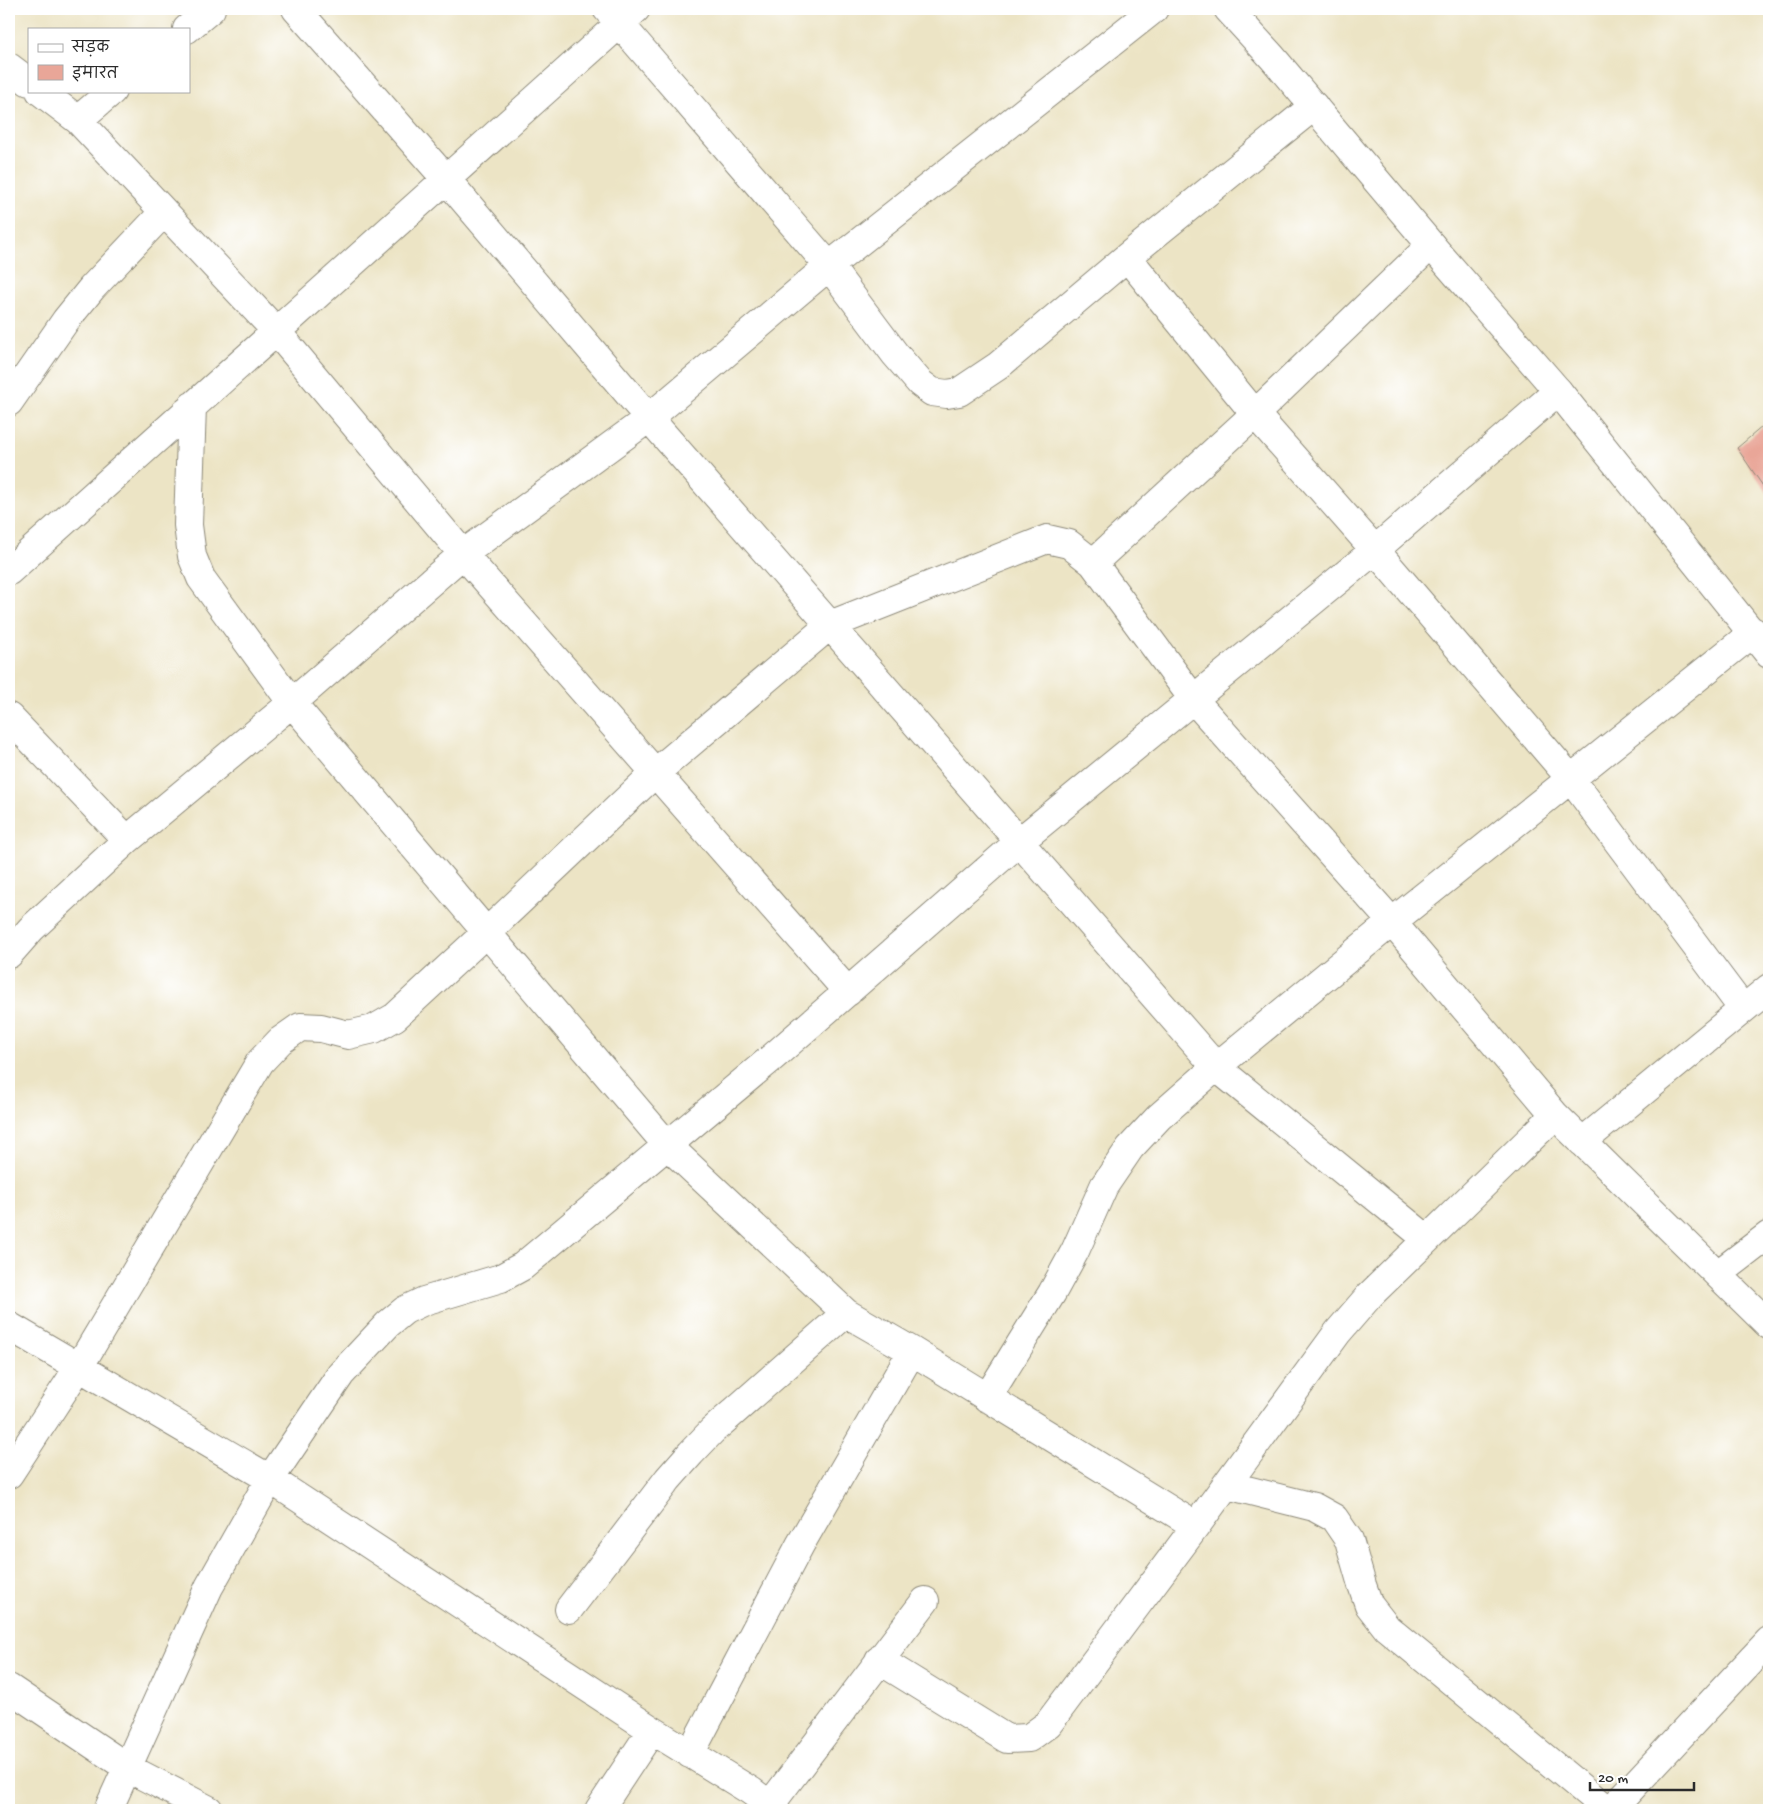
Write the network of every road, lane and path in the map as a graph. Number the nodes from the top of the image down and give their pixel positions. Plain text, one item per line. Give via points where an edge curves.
1 (211, 9) edge
2 (296, 9) edge
3 (1154, 9) edge
4 (1233, 11) edge
5 (621, 14) edge
6 (188, 28) edge
7 (9, 67) edge
8 (28, 81) edge
9 (41, 92) edge
10 (111, 92) edge
11 (1314, 106) junction
12 (78, 120) junction
13 (446, 178) junction
14 (164, 212) junction
15 (1431, 245) junction
16 (1127, 257) junction
17 (829, 266) junction
18 (276, 331) junction
19 (1558, 391) junction
20 (9, 402) edge
21 (192, 406) junction
22 (1255, 414) junction
23 (649, 418) junction
24 (1375, 550) junction
25 (463, 554) junction
26 (1093, 564) junction
27 (9, 571) edge
28 (830, 625) junction
29 (1754, 632) junction
30 (1769, 654) edge
31 (1194, 700) junction
32 (292, 703) junction
33 (9, 717) edge
34 (655, 773) junction
35 (1570, 779) junction
36 (127, 840) junction
37 (1019, 842) junction
38 (1392, 922) junction
39 (487, 932) junction
40 (9, 954) edge
41 (1769, 988) edge
42 (848, 992) junction
43 (1743, 1009) junction
44 (1216, 1067) junction
45 (1555, 1115) junction
46 (1582, 1142) junction
47 (667, 1145) junction
48 (1769, 1235) edge
49 (1428, 1239) junction
50 (1718, 1274) junction
51 (846, 1313) junction
52 (1769, 1325) edge
53 (9, 1326) edge
54 (912, 1351) junction
55 (79, 1367) junction
56 (987, 1398) junction
57 (9, 1474) edge
58 (270, 1479) junction
59 (1227, 1485) junction
60 (1196, 1526) junction
61 (924, 1600) dead end
62 (569, 1609) dead end
63 (1769, 1641) edge
64 (879, 1660) junction
65 (9, 1688) edge
66 (652, 1730) junction
67 (690, 1754) junction
68 (128, 1768) junction
69 (773, 1808) edge
70 (108, 1810) edge
71 (209, 1810) edge
72 (599, 1810) edge
73 (1609, 1810) edge

1 - 6 street
2 - 13 street
3 - 17 street
4 - 11 street
5 - 13 street
5 - 17 street
7 - 8 street
9 - 12 street
10 - 12 street
11 - 15 street
11 - 16 street
12 - 14 street
13 - 18 street
13 - 23 street
14 - 18 street
14 - 20 street via 87,294
15 - 19 street
15 - 22 street
16 - 17 street via 998,366 959,392 947,394 932,392 920,383
16 - 22 street
17 - 23 street
18 - 21 street
18 - 25 street
19 - 24 street
19 - 29 street
21 - 27 street
21 - 32 street via 188,525 192,556 201,578
22 - 24 street
22 - 26 street
23 - 25 street
23 - 28 street
24 - 31 street
24 - 35 street
25 - 32 street
25 - 34 street
26 - 28 street via 1069,544 1047,539
26 - 31 street
28 - 34 street
28 - 37 street
29 - 30 street
29 - 35 street
31 - 37 street
31 - 38 street
32 - 36 street
32 - 39 street
33 - 36 street
34 - 39 street
34 - 42 street
35 - 38 street
35 - 43 street
36 - 40 street via 31,929
37 - 42 street
37 - 44 street
38 - 44 street
38 - 45 street
39 - 47 street
39 - 55 street via 395,1017 374,1029 348,1035 300,1027 280,1041 260,1062
41 - 43 street
42 - 47 street
43 - 46 street
44 - 49 street
44 - 56 street via 1159,1117 1114,1171 1052,1293
45 - 46 street
45 - 49 street
46 - 50 street
47 - 51 street
47 - 58 street via 523,1266 501,1278 424,1300 388,1324 341,1374
48 - 50 street
49 - 59 street via 1338,1332
50 - 52 street
51 - 54 street
51 - 62 street via 691,1453
53 - 55 street
54 - 56 street
54 - 67 street via 800,1545
55 - 57 street
55 - 58 street
56 - 60 street
58 - 66 street
58 - 68 street via 209,1587
59 - 60 street
59 - 73 street via 1314,1507 1334,1518 1349,1540 1369,1606 1387,1628
60 - 64 street via 1048,1724 1029,1738 1007,1739
61 - 64 street
63 - 73 street
64 - 69 street
65 - 68 street
66 - 67 street
66 - 72 street
67 - 69 street
68 - 70 street
68 - 71 street

